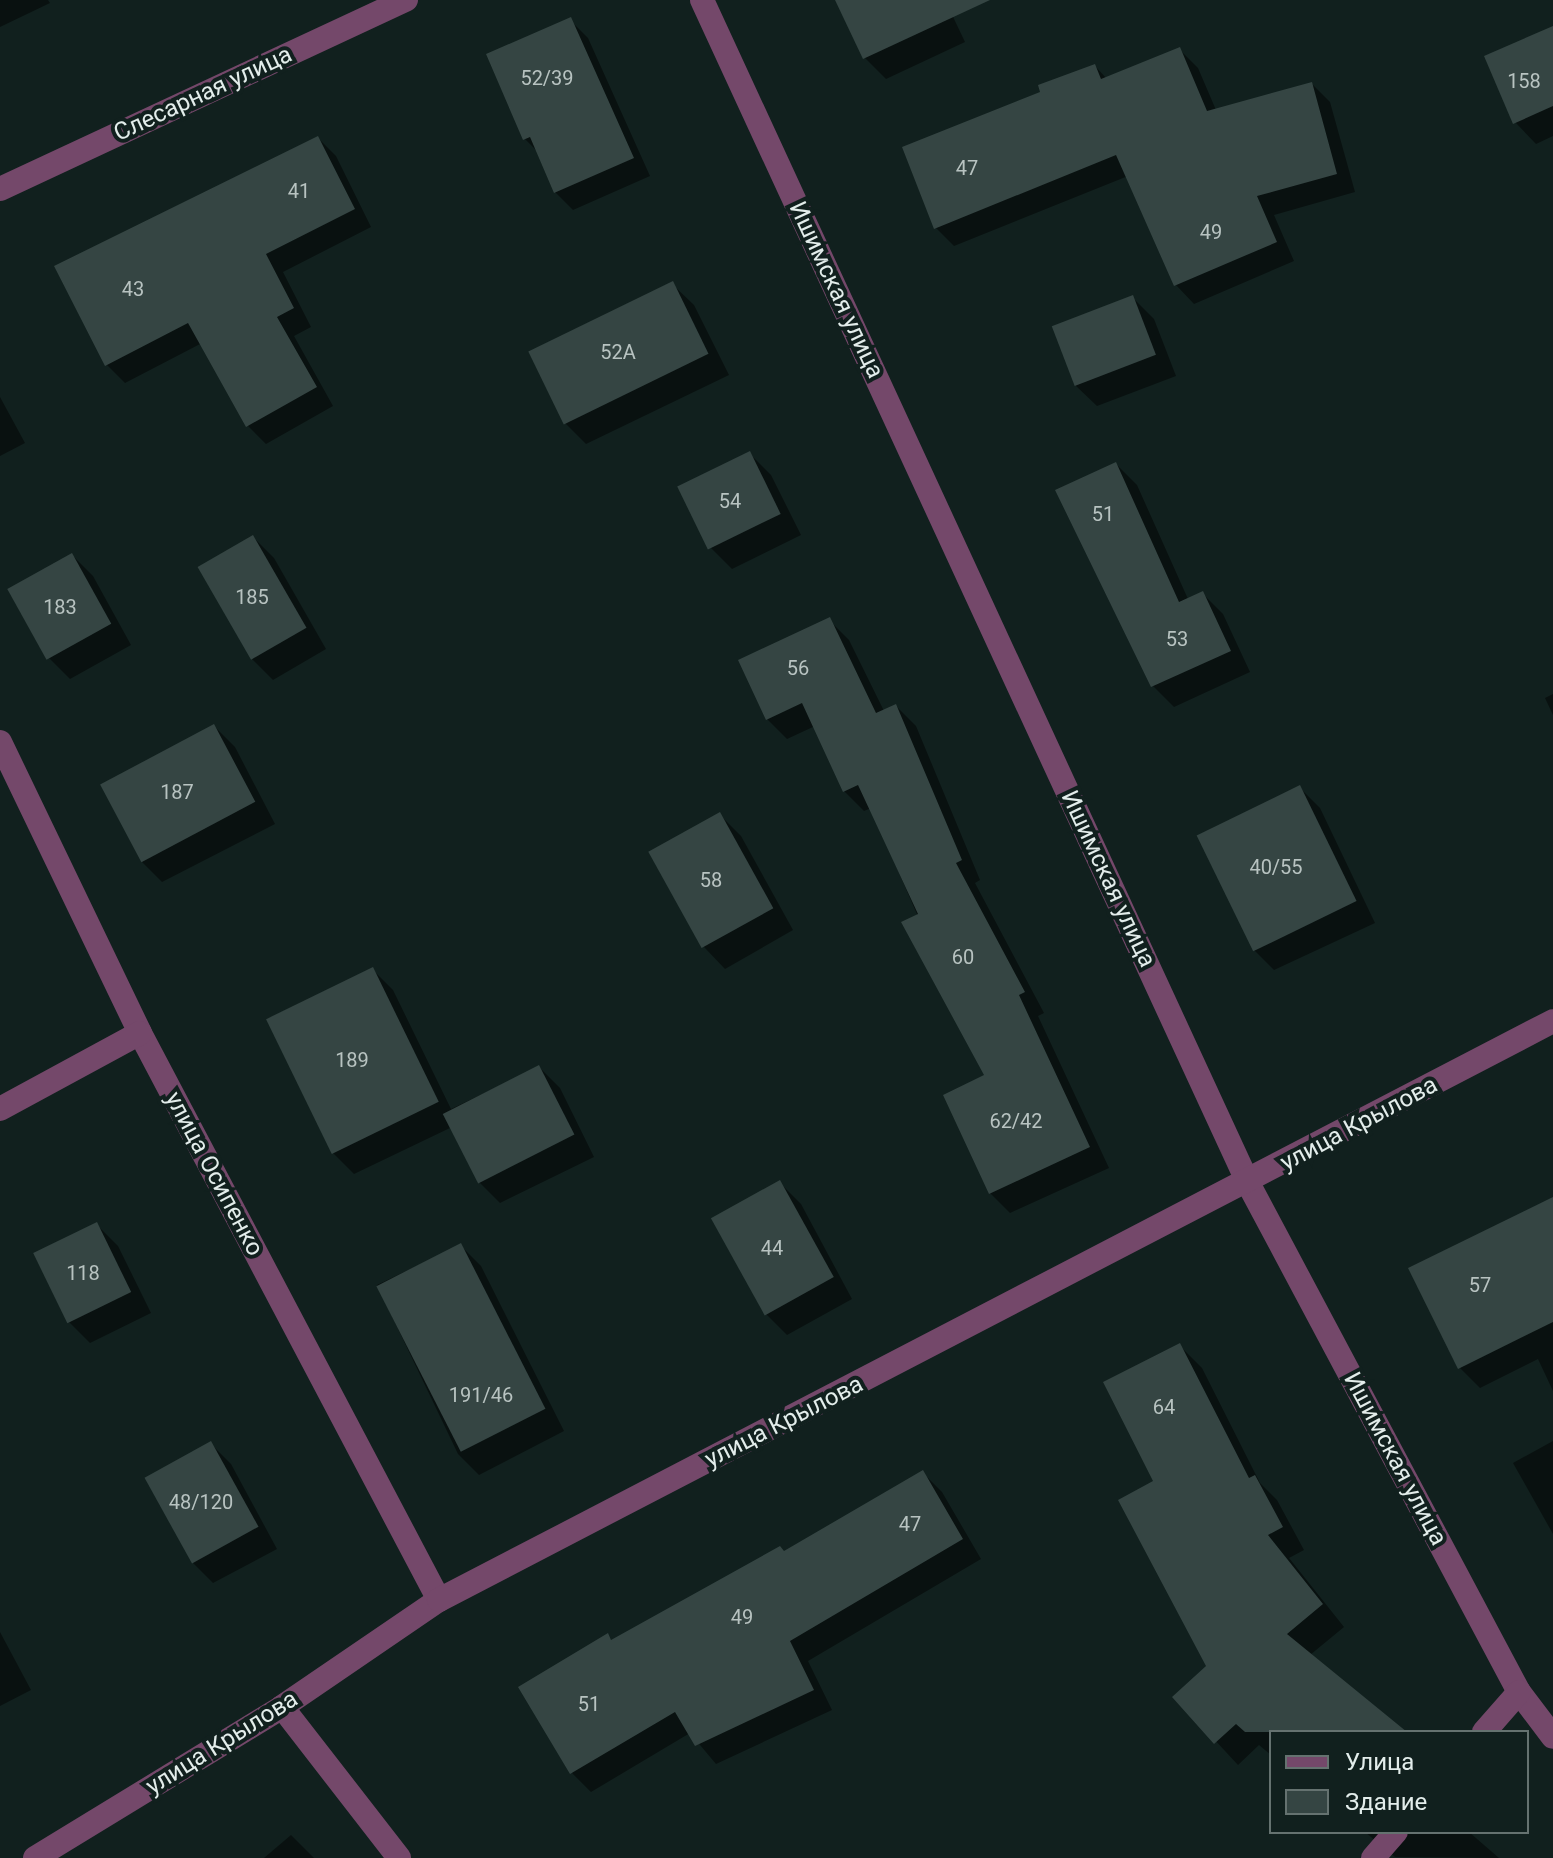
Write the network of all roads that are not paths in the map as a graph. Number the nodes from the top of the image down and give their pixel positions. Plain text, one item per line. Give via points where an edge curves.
1 (406, 0) edge
2 (702, 0) edge
3 (0, 189) edge
4 (0, 742) edge
5 (1553, 1021) edge
6 (140, 1033) junction
7 (0, 1109) edge
8 (1248, 1183) junction
9 (439, 1600) junction
10 (1519, 1692) junction
11 (282, 1707) junction
12 (1486, 1730) edge
13 (1553, 1737) edge
14 (1394, 1834) edge
15 (35, 1858) edge
16 (399, 1858) edge
17 (1373, 1858) edge

1 - 3 street, Слесарная улица
2 - 8 street, Ишимская улица
4 - 6 street, улица Осипенко
5 - 8 street, улица Крылова
6 - 7 street
6 - 9 street, улица Осипенко
8 - 9 street, улица Крылова
8 - 10 street, Ишимская улица
9 - 11 street, улица Крылова
10 - 12 street
10 - 13 street, Ишимская улица
11 - 15 street, улица Крылова
11 - 16 street
14 - 17 street

